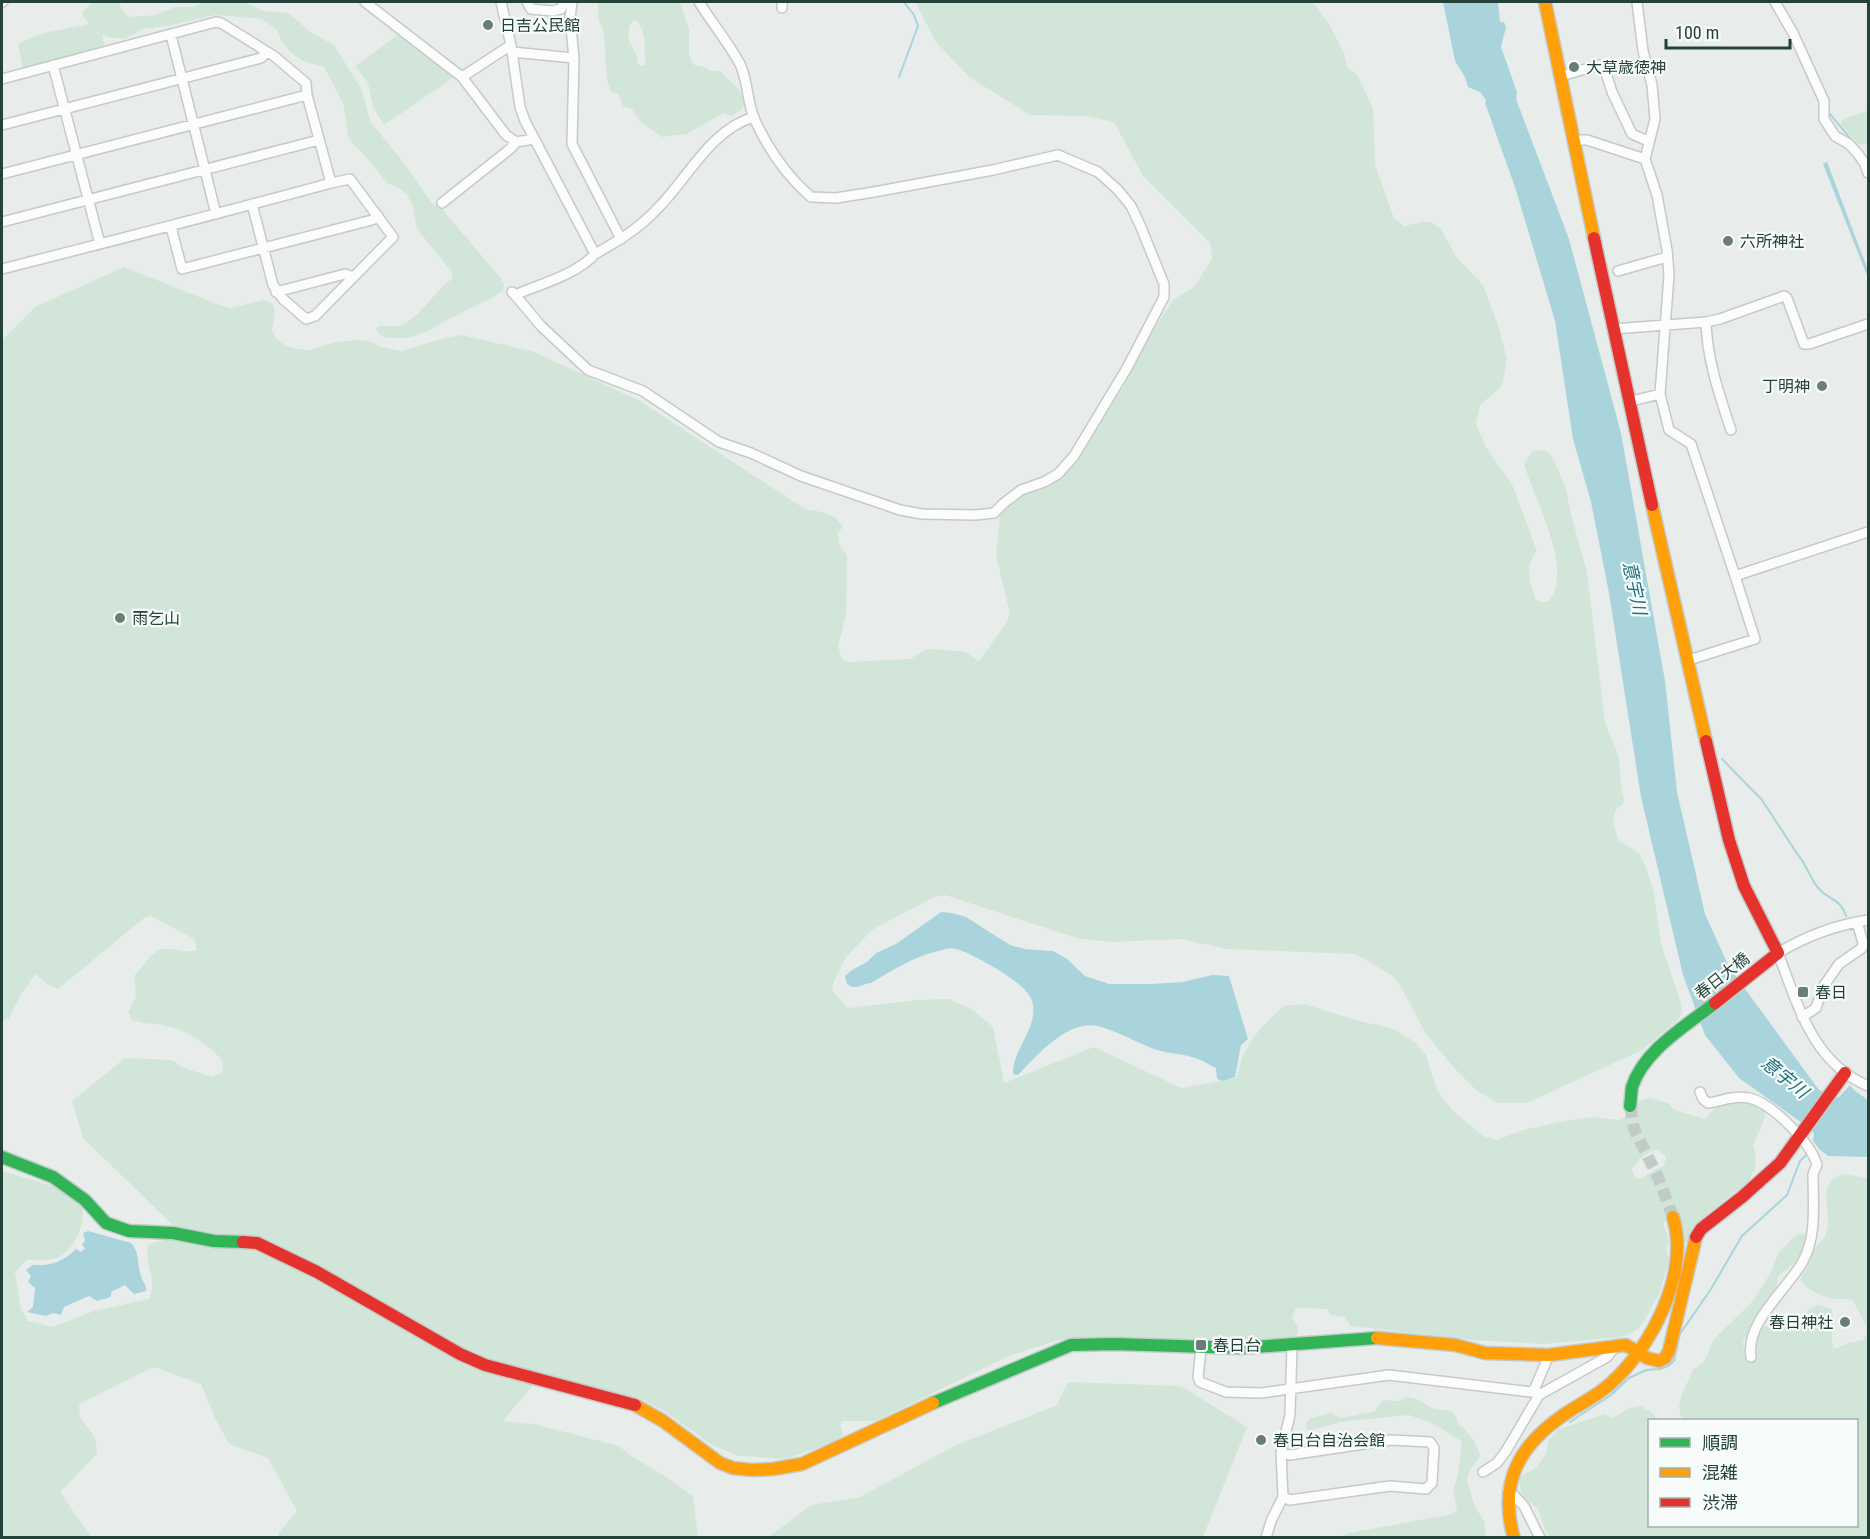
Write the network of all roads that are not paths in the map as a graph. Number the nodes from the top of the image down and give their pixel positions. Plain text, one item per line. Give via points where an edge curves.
1 (365, 2) edge
2 (501, 2) edge
3 (527, 2) edge
4 (564, 2) edge
5 (572, 2) edge
6 (699, 2) edge
7 (1545, 2) edge
8 (1637, 2) edge
9 (1775, 2) edge
10 (171, 35) junction
11 (512, 49) junction
12 (266, 53) junction
13 (574, 58) junction
14 (53, 65) junction
15 (1561, 76) junction
16 (462, 77) junction
17 (2, 78) edge
18 (182, 79) junction
19 (307, 94) junction
20 (65, 109) junction
21 (754, 117) junction
22 (2, 124) edge
23 (193, 125) junction
24 (534, 139) junction
25 (319, 140) junction
26 (1574, 141) junction
27 (1648, 141) junction
28 (516, 142) junction
29 (76, 154) junction
30 (1645, 159) junction
31 (205, 170) junction
32 (1869, 173) edge
33 (2, 174) edge
34 (331, 183) junction
35 (88, 200) junction
36 (442, 202) dead end
37 (252, 204) junction
38 (216, 214) junction
39 (378, 216) junction
40 (2, 222) edge
41 (171, 227) junction
42 (621, 240) junction
43 (100, 244) junction
44 (262, 248) junction
45 (595, 254) junction
46 (1667, 257) junction
47 (2, 269) edge
48 (1618, 271) dead end
49 (353, 277) junction
50 (276, 292) junction
51 (1706, 322) junction
52 (1869, 324) edge
53 (1665, 325) junction
54 (1613, 329) junction
55 (1660, 394) junction
56 (1628, 402) junction
57 (1731, 430) dead end
58 (1869, 532) edge
59 (1736, 576) junction
60 (1686, 661) junction
61 (1869, 920) edge
62 (1857, 922) junction
63 (1776, 955) junction
64 (1802, 1017) junction
65 (1843, 1075) junction
66 (1869, 1086) edge
67 (1700, 1092) dead end
68 (1630, 1106) tunnel mouth
69 (1800, 1134) junction
70 (2, 1157) edge
71 (1673, 1216) tunnel mouth
72 (1617, 1345) junction
73 (1292, 1346) junction
74 (1201, 1348) junction
75 (1638, 1351) junction
76 (1550, 1355) junction
77 (1751, 1357) dead end
78 (1292, 1390) junction
79 (1536, 1392) junction
80 (1281, 1452) junction
81 (1483, 1472) dead end
82 (1508, 1489) junction
83 (1283, 1497) junction
84 (1266, 1538) edge
85 (1514, 1538) edge
86 (1540, 1538) edge

1 - 16 street
2 - 11 street
3 - 4 street via 531,9 552,11 561,9
5 - 13 street
6 - 21 street via 741,67
7 - 15 street
8 - 27 street via 1652,85 1654,119
9 - 32 street via 1824,101 1824,119 1836,136 1858,154
10 - 12 street via 216,22
10 - 14 street
10 - 18 street
11 - 13 street
11 - 16 street
11 - 24 street via 520,107
12 - 18 street via 261,58
12 - 19 street via 306,83
13 - 42 street via 572,144
14 - 17 street
14 - 20 street
15 - 26 street
15 - 27 street via 1604,67 1632,134
16 - 28 street via 506,135
18 - 20 street
18 - 23 street
19 - 23 street
19 - 25 street
20 - 22 street
20 - 29 street
21 - 42 street via 724,133 659,208
21 - 45 street via 783,168 811,197 836,198 873,192 1058,155 1098,172 1118,190 1140,225 1164,284 1164,297 1127,368 1074,456 1058,474 1021,490 988,515 922,514 879,504 719,442 643,391 588,370 513,293 572,271
23 - 29 street
23 - 31 street
24 - 28 street
24 - 45 street
25 - 31 street
25 - 34 street
26 - 30 street via 1587,140
26 - 54 street
27 - 30 street
28 - 36 street
29 - 33 street
29 - 35 street
30 - 46 street via 1657,195
31 - 35 street
31 - 38 street
34 - 37 street
34 - 39 street via 350,179
35 - 40 street
35 - 43 street
37 - 38 street
37 - 44 street
38 - 41 street
39 - 44 street
39 - 49 street via 393,237
41 - 43 street
41 - 44 street via 182,269
42 - 45 street
43 - 47 street
44 - 50 street
46 - 48 street
46 - 53 street
49 - 50 street via 345,274
49 - 50 street via 315,316 306,319
51 - 52 street via 1784,296 1806,345
51 - 53 street
51 - 57 street via 1707,351
53 - 54 street
53 - 55 street
54 - 56 street
55 - 56 street
55 - 59 street via 1670,430 1691,444
56 - 60 street
58 - 59 street
59 - 60 street via 1755,639
60 - 63 street via 1732,854
61 - 62 street
62 - 63 street via 1824,930
62 - 64 street via 1862,948 1839,964 1823,987 1816,1008
63 - 64 street
63 - 68 street, 春日大橋 via 1656,1050 1642,1066 1632,1088
64 - 65 street via 1824,1054
65 - 66 street
65 - 69 street
67 - 69 street via 1702,1100 1708,1103 1738,1097 1759,1102
69 - 75 street via 1780,1163 1695,1238 1665,1358 1653,1360
69 - 77 street via 1817,1165 1813,1174 1811,1242 1804,1261 1762,1317 1751,1342
70 - 74 street via 53,1177 85,1200 106,1223 129,1231 257,1242 477,1361 646,1410 732,1468 778,1469 802,1464 1071,1345
71 - 75 street via 1678,1247 1675,1278
72 - 75 street
72 - 76 street
72 - 79 street via 1607,1357
73 - 74 street
73 - 76 street via 1381,1338 1455,1345 1485,1353
73 - 78 street
74 - 78 street via 1198,1377 1204,1385 1226,1392
75 - 82 street via 1611,1383 1533,1439 1518,1461
76 - 79 street
78 - 79 street via 1389,1375
78 - 80 street via 1289,1426
79 - 81 street via 1506,1451
80 - 83 street
80 - 83 street via 1290,1455 1391,1440 1430,1442 1434,1448 1432,1483 1426,1489 1390,1486 1290,1500
82 - 85 street via 1506,1505
82 - 86 street via 1524,1506
83 - 84 street

